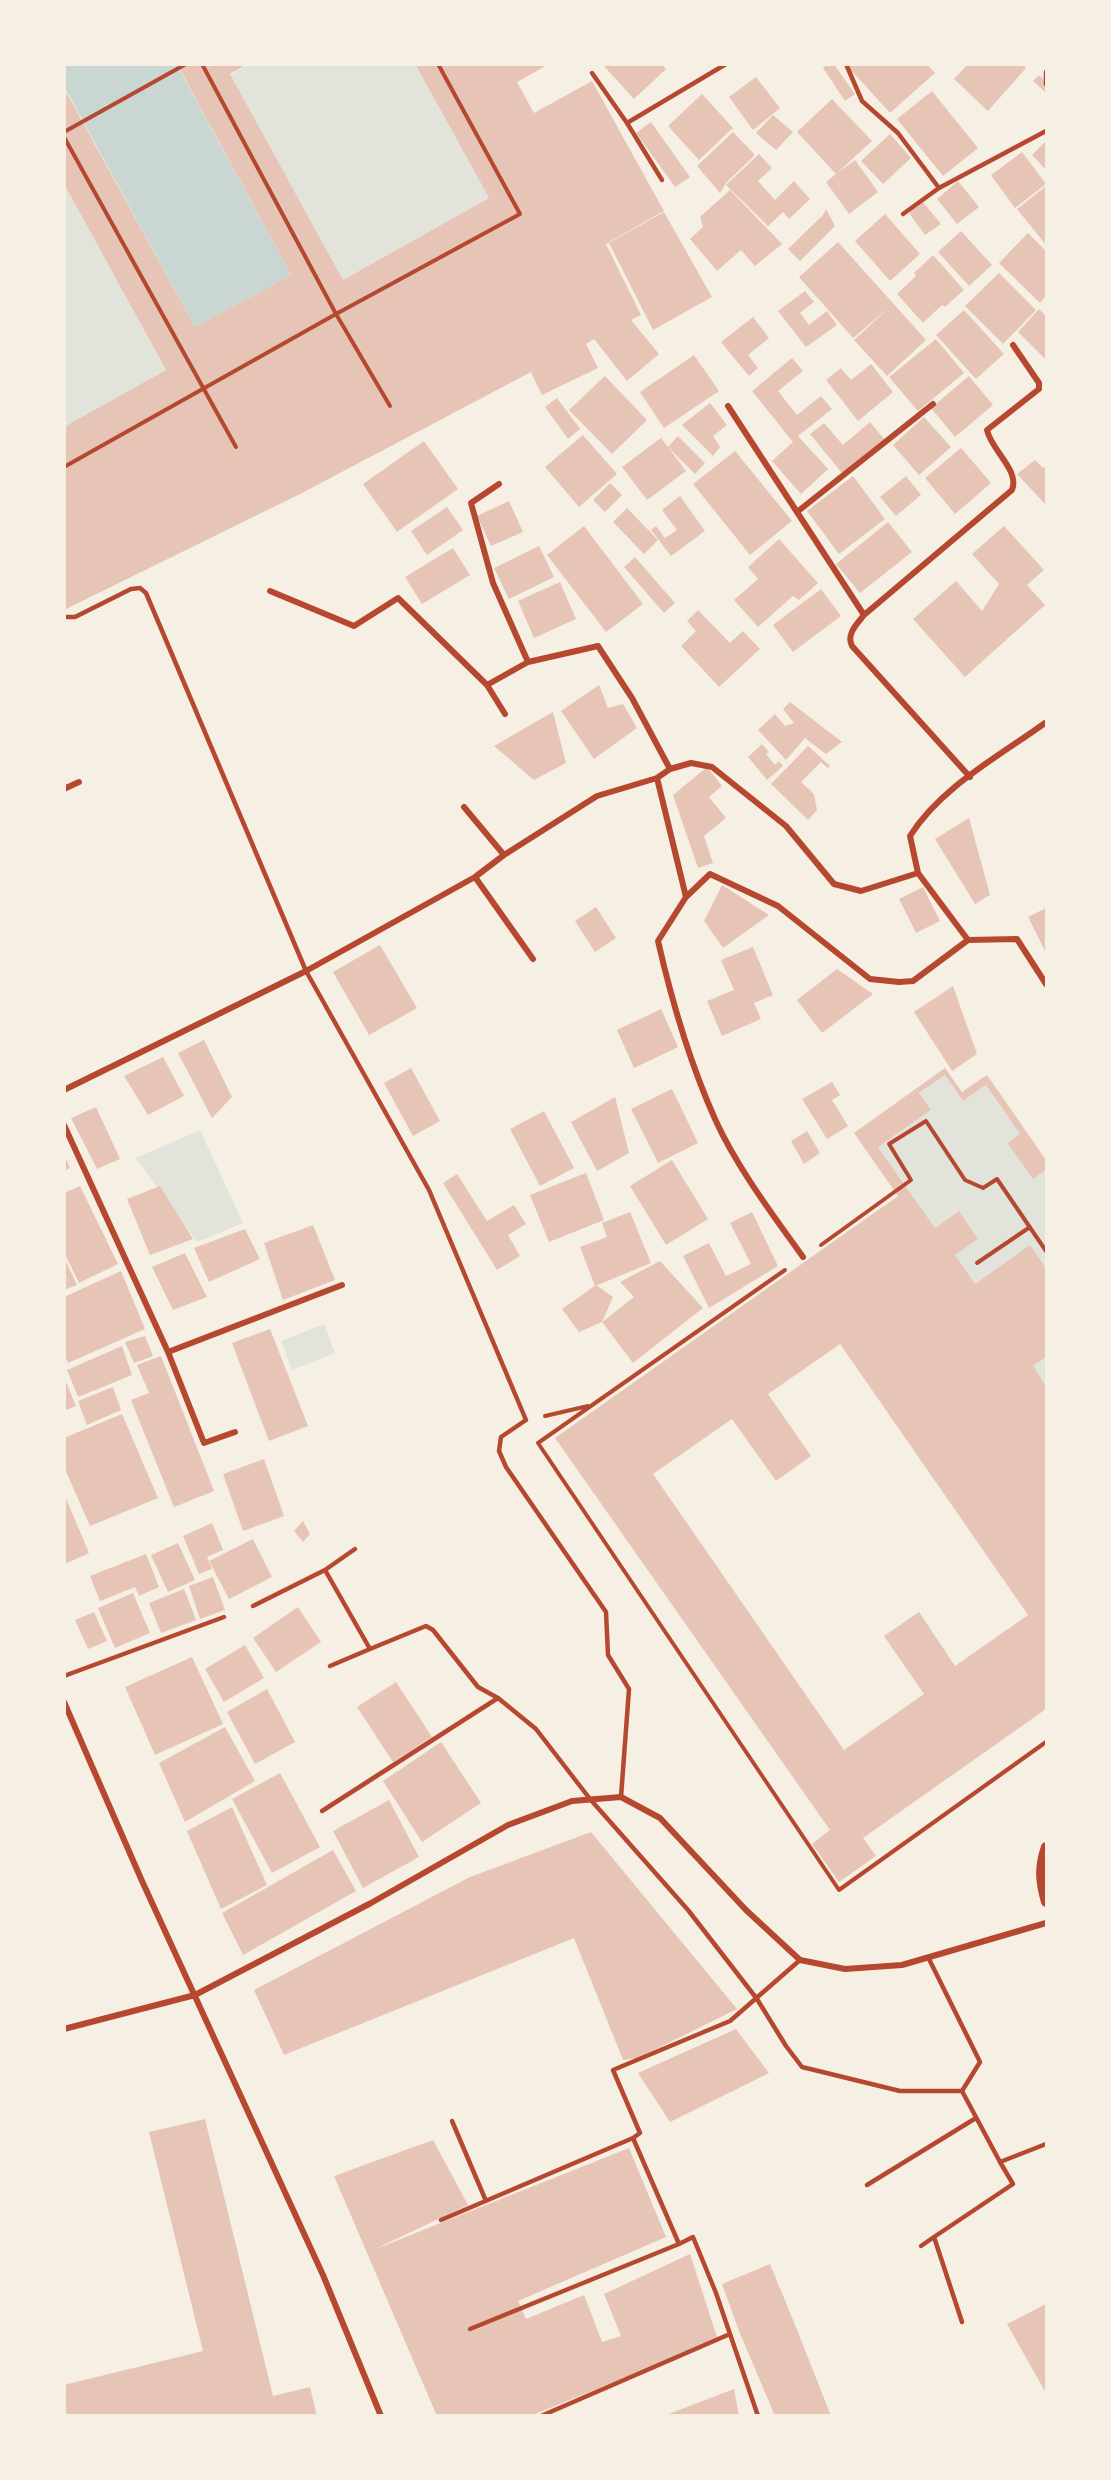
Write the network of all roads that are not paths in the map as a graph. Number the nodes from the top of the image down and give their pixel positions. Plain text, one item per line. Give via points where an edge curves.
1 (726, 64) edge
2 (846, 64) edge
3 (1047, 72) edge
4 (592, 73) dead end
5 (1047, 84) edge
6 (627, 123) junction
7 (1047, 131) edge
8 (662, 180) dead end
9 (939, 188) junction
10 (903, 214) dead end
11 (1013, 345) dead end
12 (933, 404) dead end
13 (728, 406) dead end
14 (499, 484) dead end
15 (797, 512) junction
16 (270, 591) dead end
17 (864, 615) junction
18 (64, 617) edge
19 (528, 662) junction
20 (487, 685) junction
21 (505, 714) dead end
22 (1045, 723) dead end
23 (670, 769) junction
24 (970, 777) junction
25 (657, 778) junction
26 (79, 782) dead end
27 (64, 789) edge
28 (464, 807) dead end
29 (504, 855) junction
30 (918, 873) junction
31 (475, 877) junction
32 (686, 897) junction
33 (968, 940) junction
34 (533, 959) dead end
35 (306, 971) junction
36 (1047, 984) edge
37 (64, 1090) edge
38 (64, 1125) edge
39 (803, 1257) road end
40 (342, 1285) dead end
41 (168, 1352) junction
42 (235, 1432) dead end
43 (355, 1549) dead end
44 (325, 1570) junction
45 (253, 1606) dead end
46 (224, 1617) dead end
47 (370, 1649) junction
48 (330, 1666) dead end
49 (64, 1676) edge
50 (498, 1698) junction
51 (64, 1702) edge
52 (621, 1797) junction
53 (590, 1799) junction
54 (322, 1811) dead end
55 (1047, 1847) edge
56 (1047, 1902) edge
57 (1047, 1923) edge
58 (929, 1959) junction
59 (800, 1960) junction
60 (195, 1995) junction
61 (757, 1999) junction
62 (64, 2029) edge
63 (962, 2091) junction
64 (976, 2118) junction
65 (452, 2121) dead end
66 (633, 2138) junction
67 (1047, 2144) edge
68 (1000, 2162) junction
69 (867, 2185) dead end
70 (486, 2201) junction
71 (441, 2220) dead end
72 (934, 2237) junction
73 (679, 2244) junction
74 (921, 2246) dead end
75 (962, 2322) dead end
76 (470, 2329) dead end
77 (730, 2334) junction
78 (381, 2415) edge
79 (541, 2415) edge
80 (758, 2415) edge

1 - 6 lane
2 - 9 lane via 862,101 898,133
3 - 5 lane
4 - 6 lane
6 - 8 lane
7 - 9 lane
9 - 10 lane
11 - 17 street via 1039,383 1039,389 987,430 1012,474 1012,490
12 - 15 street
13 - 15 street
14 - 19 street via 471,503 493,583
15 - 17 street
16 - 20 street via 354,626 398,598
17 - 24 street via 850,633 852,646
18 - 35 lane via 75,617 131,588 146,593
19 - 20 street
19 - 23 street via 598,646 633,698
20 - 21 street
22 - 24 street
23 - 25 street
23 - 30 street via 691,763 712,767 786,826 834,884 861,891
24 - 30 street via 922,817 910,836
25 - 29 street via 597,796
25 - 32 street
26 - 27 street
28 - 29 street
29 - 31 street
30 - 33 street
31 - 34 street
31 - 35 street
32 - 33 street via 710,874 778,906 870,979 913,981
32 - 39 street via 658,941 685,1044 716,1121
33 - 36 street via 1017,939
35 - 37 street
35 - 52 lane via 429,1190 526,1420 501,1437 499,1451 506,1467 606,1612 608,1655 629,1689
38 - 41 street
40 - 41 street
41 - 42 street via 204,1443
43 - 44 lane
44 - 45 lane
44 - 47 lane
46 - 49 lane
47 - 48 lane
47 - 50 lane via 426,1626 434,1630 478,1687
50 - 53 lane via 536,1729
50 - 54 lane
51 - 60 street
52 - 53 street
52 - 59 street via 660,1818 746,1910
53 - 60 street via 572,1801 507,1825 371,1903
53 - 61 lane via 688,1910
55 - 56 street via 1040,1882
57 - 58 street
58 - 59 street via 845,1969
58 - 63 lane via 981,2062
59 - 61 lane
60 - 62 street
60 - 78 street via 323,2275
61 - 63 lane via 802,2067 900,2091
61 - 66 lane via 730,2021 613,2070 640,2133
63 - 64 lane
64 - 68 lane
64 - 69 lane
65 - 70 lane
66 - 70 lane
66 - 73 lane
67 - 68 lane
68 - 72 lane via 1013,2184
70 - 71 lane
72 - 74 lane
72 - 75 lane
73 - 76 lane
73 - 77 lane via 693,2237
77 - 79 lane
77 - 80 lane

